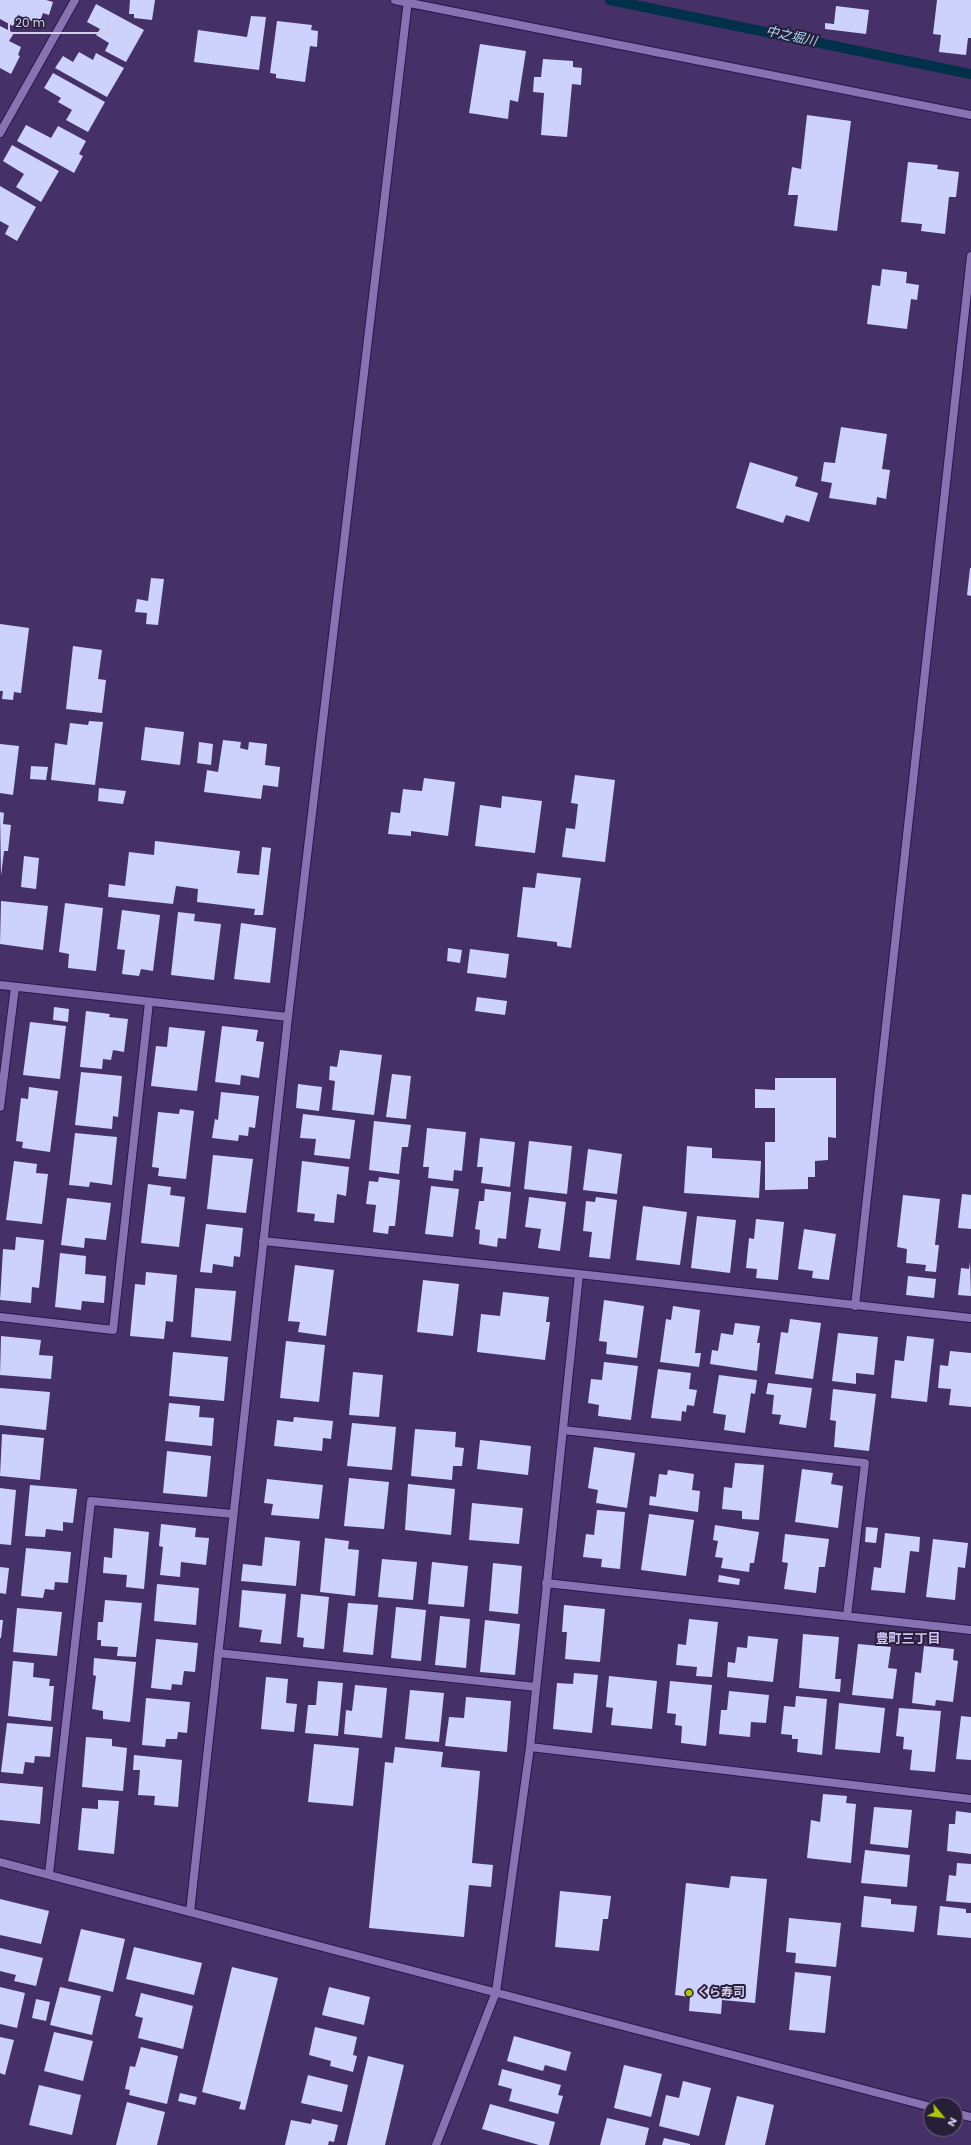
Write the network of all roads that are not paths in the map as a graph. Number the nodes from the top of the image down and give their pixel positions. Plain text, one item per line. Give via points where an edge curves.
1 (75, 0) edge
2 (395, 0) edge
3 (408, 1) edge
4 (971, 115) edge
5 (0, 133) edge
6 (971, 256) edge
7 (0, 986) edge
8 (15, 987) junction
9 (149, 1002) junction
10 (288, 1017) junction
11 (0, 1107) edge
12 (263, 1241) junction
13 (579, 1274) junction
14 (855, 1306) junction
15 (0, 1317) edge
16 (971, 1318) edge
17 (563, 1430) junction
18 (233, 1514) junction
19 (546, 1583) junction
20 (847, 1616) junction
21 (971, 1630) edge
22 (218, 1653) junction
23 (536, 1687) junction
24 (530, 1747) junction
25 (971, 1799) edge
26 (0, 1862) edge
27 (49, 1874) junction
28 (190, 1912) junction
29 (496, 1992) junction
30 (923, 2105) edge
31 (436, 2145) edge

1 - 5 street
2 - 3 street
3 - 4 street
3 - 10 street
6 - 14 street
7 - 8 street
8 - 9 street
8 - 11 street
9 - 10 street
9 - 15 street via 113,1330
10 - 12 street
12 - 13 street
12 - 18 street
13 - 14 street
13 - 17 street
14 - 16 street
17 - 19 street
17 - 20 street via 865,1463
18 - 22 street
18 - 27 street via 92,1501
19 - 20 street
19 - 23 street
20 - 21 street
22 - 23 street
22 - 28 street
23 - 24 street
24 - 25 street
24 - 29 street
26 - 27 street
27 - 28 street
28 - 29 street
29 - 30 street
29 - 31 street

